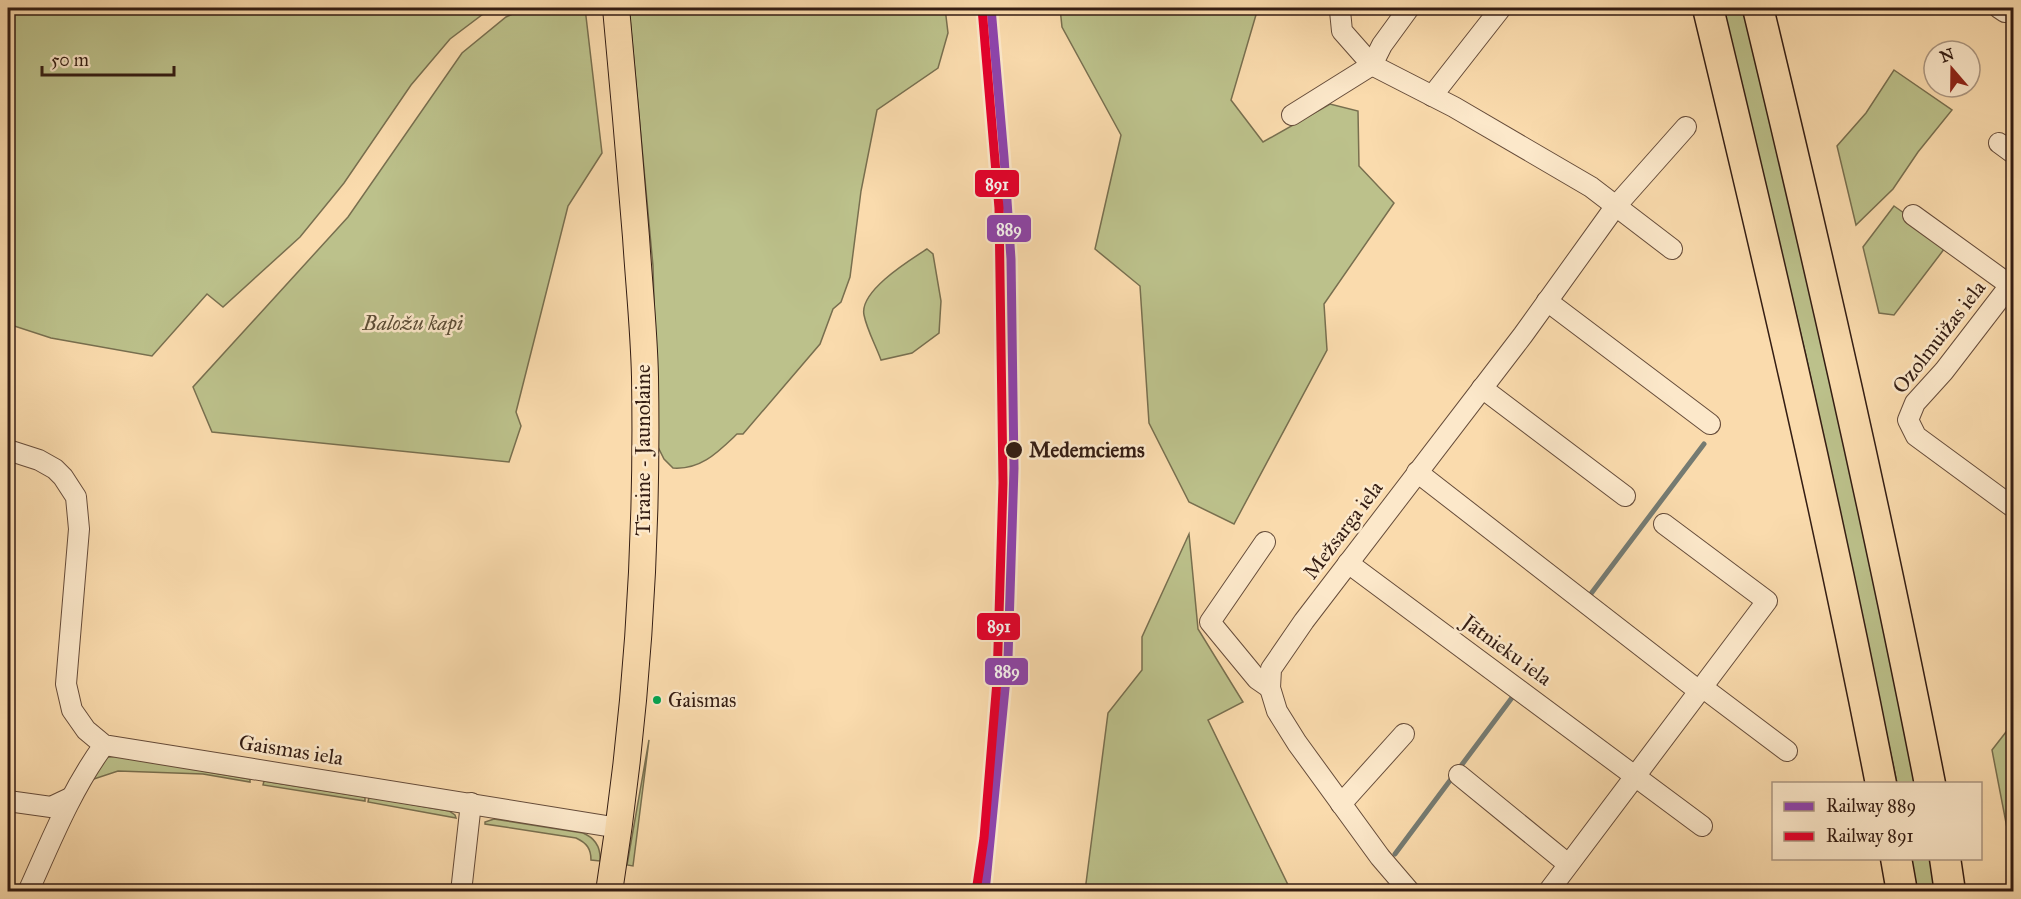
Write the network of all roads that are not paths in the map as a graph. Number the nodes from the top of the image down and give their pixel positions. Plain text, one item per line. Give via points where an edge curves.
1 (616, 8) edge
2 (1342, 8) edge
3 (1409, 8) edge
4 (1501, 8) edge
5 (1708, 8) edge
6 (1758, 8) edge
7 (1372, 65) junction
8 (1432, 96) junction
9 (1292, 115) dead end
10 (1686, 127) dead end
11 (1615, 207) junction
12 (1913, 215) dead end
13 (1672, 249) dead end
14 (2012, 284) edge
15 (1547, 302) junction
16 (1482, 388) junction
17 (1710, 424) dead end
18 (8, 450) edge
19 (1417, 472) junction
20 (1625, 496) dead end
21 (2013, 508) edge
22 (1665, 524) dead end
23 (1264, 542) dead end
24 (1348, 563) junction
25 (1270, 688) junction
26 (1701, 689) junction
27 (1404, 734) dead end
28 (104, 745) junction
29 (1787, 751) dead end
30 (1460, 775) dead end
31 (1636, 775) junction
32 (1881, 782) edge
33 (1930, 782) edge
34 (70, 798) junction
35 (8, 801) edge
36 (471, 803) junction
37 (1341, 804) junction
38 (1702, 825) dead end
39 (619, 828) junction
40 (1896, 860) edge
41 (1945, 860) edge
42 (1568, 864) junction
43 (27, 891) edge
44 (461, 891) edge
45 (609, 891) edge
46 (1410, 891) edge
47 (1548, 891) edge
48 (1902, 891) edge
49 (1950, 891) edge

1 - 39 main road, Tīraine - Jaunolaine via 645,376 640,627
2 - 7 street via 1342,31
3 - 7 street
4 - 8 street
5 - 32 highway via 1822,498
6 - 33 highway via 1821,270
7 - 8 street
7 - 9 street
8 - 11 street via 1591,187
10 - 11 street, Mežsarga iela
11 - 13 street
11 - 15 street, Mežsarga iela
12 - 14 street, Ozolmuižas iela
14 - 21 street, Ozolmuižas iela via 1915,403 1908,420 1916,436
15 - 16 street, Mežsarga iela
15 - 17 street
16 - 19 street, Mežsarga iela
16 - 20 street
18 - 28 street via 55,469 76,497 79,529 66,684 72,710 86,730
19 - 24 street, Mežsarga iela
19 - 26 street
22 - 26 street via 1767,601
23 - 25 street via 1210,622 1257,679
24 - 25 street, Mežsarga iela via 1271,669
24 - 31 street, Jātnieku iela
25 - 37 street via 1277,711 1297,744
26 - 29 street
26 - 31 street
27 - 37 street
28 - 34 street
28 - 36 street, Gaismas iela
30 - 42 street
31 - 38 street, Jātnieku iela
31 - 42 street
34 - 35 street via 51,807
34 - 43 street
36 - 39 street, Gaismas iela
36 - 44 street
37 - 46 street
39 - 45 main road, Tīraine - Jaunolaine
40 - 48 highway
41 - 49 highway
42 - 47 street

